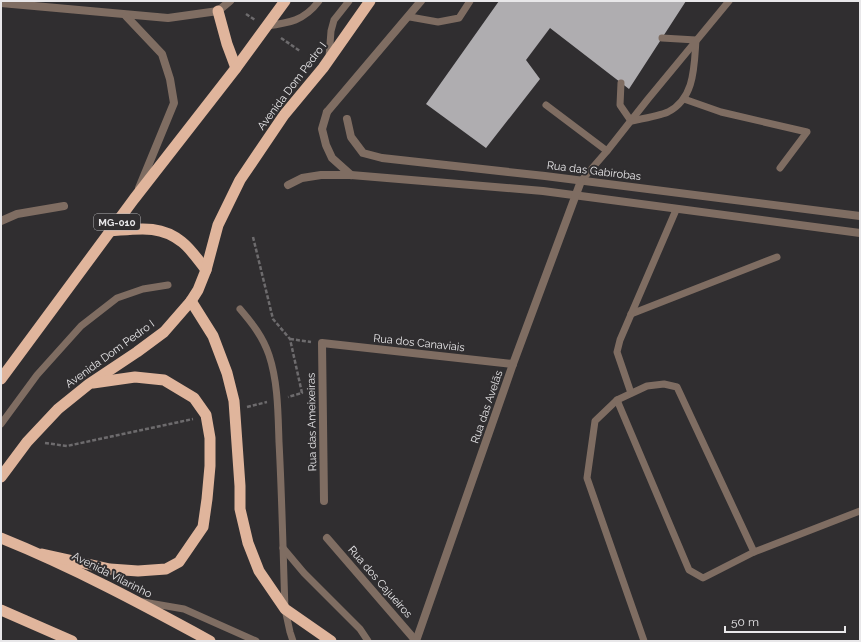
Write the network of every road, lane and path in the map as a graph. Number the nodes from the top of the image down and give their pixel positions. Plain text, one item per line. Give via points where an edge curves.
1 (230, 1) edge
2 (285, 1) edge
3 (318, 1) edge
4 (349, 1) edge
5 (370, 1) edge
6 (421, 1) edge
7 (470, 1) edge
8 (729, 1) edge
9 (1, 3) edge
10 (218, 11) junction
11 (246, 14) dead end
12 (126, 16) junction
13 (410, 17) dead end
14 (261, 24) junction
15 (281, 38) dead end
16 (662, 38) dead end
17 (696, 40) junction
18 (300, 51) dead end
19 (329, 59) junction
20 (236, 68) junction
21 (621, 83) dead end
22 (684, 99) junction
23 (546, 105) dead end
24 (347, 119) dead end
25 (631, 121) junction
26 (607, 151) junction
27 (780, 168) dead end
28 (352, 175) junction
29 (581, 181) junction
30 (288, 185) dead end
31 (575, 196) junction
32 (134, 199) junction
33 (64, 206) dead end
34 (676, 210) junction
35 (860, 216) edge
36 (1, 221) edge
37 (110, 231) junction
38 (860, 233) edge
39 (253, 237) dead end
40 (777, 257) dead end
41 (206, 270) junction
42 (168, 285) dead end
43 (191, 301) junction
44 (240, 309) dead end
45 (631, 314) junction
46 (322, 343) junction
47 (513, 364) junction
48 (1, 379) edge
49 (89, 384) junction
50 (631, 393) junction
51 (617, 400) junction
52 (1, 424) edge
53 (28, 441) junction
54 (67, 446) dead end
55 (1, 477) edge
56 (324, 501) dead end
57 (860, 511) edge
58 (1, 538) edge
59 (327, 538) dead end
60 (283, 548) junction
61 (754, 552) junction
62 (42, 554) junction
63 (135, 601) junction
64 (285, 609) junction
65 (1, 610) edge
66 (72, 641) edge
67 (210, 641) edge
68 (256, 641) edge
69 (293, 641) edge
70 (331, 641) edge
71 (368, 641) edge
72 (416, 641) edge
73 (644, 641) edge

1 - 10 street
2 - 14 highway, MG-010
3 - 14 lane via 312,11 292,22
4 - 19 lane via 334,20
5 - 19 highway, Avenida Dom Pedro I
6 - 28 street via 327,112 322,129 326,145 332,158
7 - 13 lane via 459,18 438,22
8 - 17 lane
9 - 12 street
10 - 12 street via 168,18
10 - 20 highway
11 - 14 path
12 - 32 street via 162,54 174,102
14 - 20 highway, MG-010
15 - 18 path
16 - 17 lane
17 - 22 lane via 694,75
17 - 25 lane
19 - 41 highway, Avenida Dom Pedro I via 284,115 240,180 218,225
20 - 32 highway, MG-010
21 - 25 lane via 620,105
22 - 25 lane via 667,112
22 - 27 lane via 721,112 807,132
23 - 26 lane
24 - 29 street, Rua das Gabirobas via 351,137 363,153 382,158
25 - 26 lane
26 - 29 lane
28 - 30 street via 321,175 302,178
28 - 31 street
29 - 31 street, Rua das Avelãs
29 - 35 street, Rua das Gabirobas
31 - 34 street
31 - 47 street, Rua das Avelãs
32 - 37 highway, MG-010
33 - 36 street via 17,214
34 - 38 street
34 - 45 lane
37 - 41 highway via 143,228 164,231 182,242
37 - 48 highway, MG-010
39 - 46 path via 273,319 290,339
40 - 45 lane
41 - 43 highway, Avenida Dom Pedro I
42 - 52 lane via 144,289 117,298 81,326 37,374
43 - 49 highway, Avenida Dom Pedro I via 164,332
43 - 64 highway via 213,336 234,401 240,509 248,543 259,571
44 - 60 lane via 258,330 269,354 274,376 278,406
45 - 50 lane via 617,352
46 - 47 street, Rua dos Canaviais
46 - 56 street, Rua das Ameixeiras
47 - 72 street, Rua das Avelãs
49 - 53 highway, Avenida Dom Pedro I via 58,409
49 - 62 highway via 135,377 164,380 194,398 206,416 210,438 210,466 203,527 179,562 166,569 110,569
50 - 51 lane
50 - 61 lane via 647,386 664,384 677,387
51 - 61 lane via 689,570 703,578
51 - 73 lane via 595,421 587,478
53 - 54 path
53 - 55 highway, Avenida Dom Pedro I
57 - 61 lane
58 - 62 highway, Avenida Vilarinho
59 - 72 street, Rua dos Cajueiros
60 - 64 lane
60 - 71 lane via 304,573 360,629
62 - 63 highway, Avenida Vilarinho
63 - 67 highway, Avenida Vilarinho
63 - 68 lane via 184,609
64 - 69 lane
64 - 70 highway
65 - 66 highway

